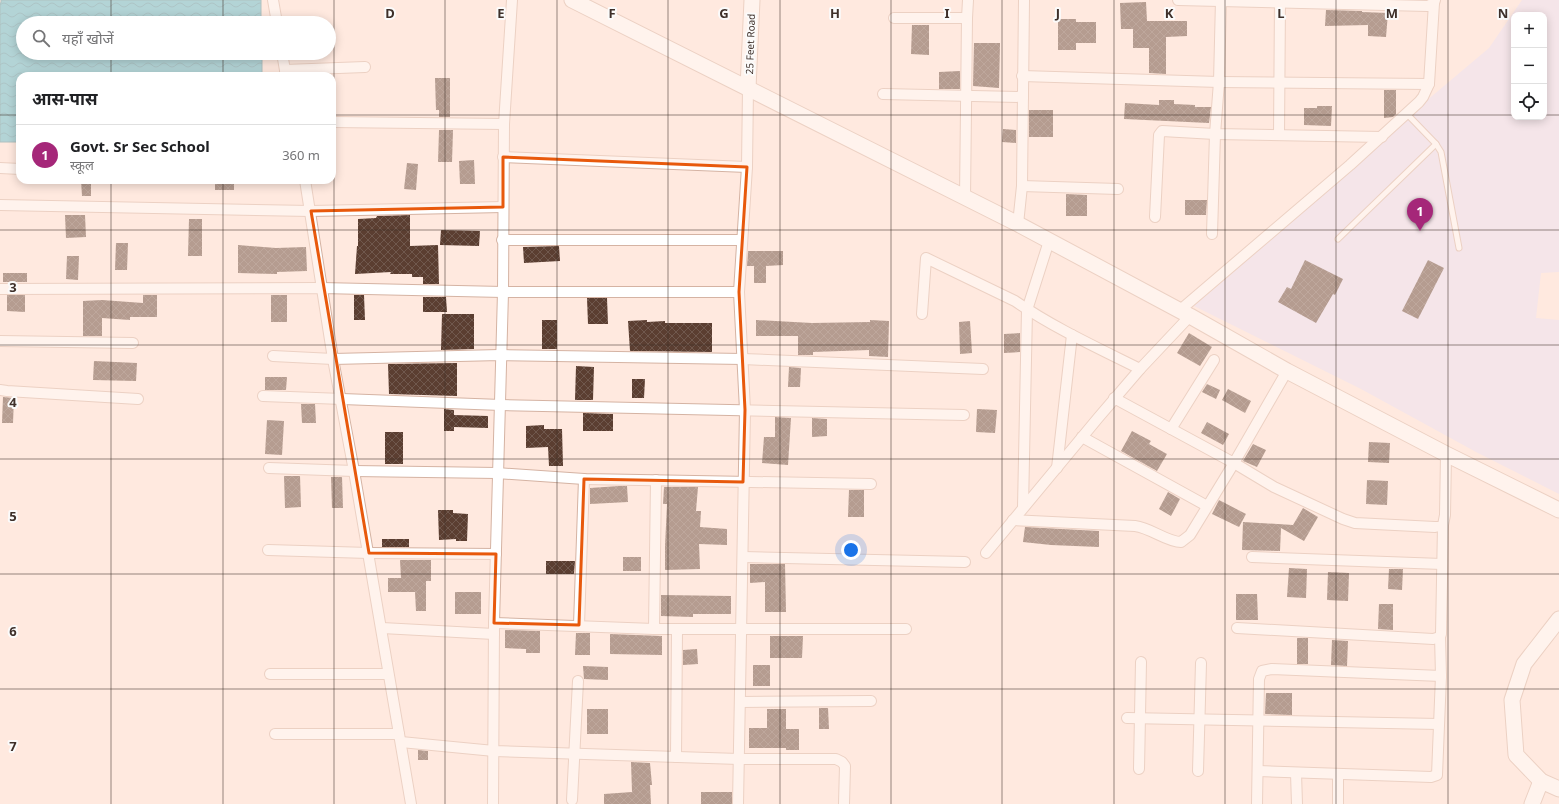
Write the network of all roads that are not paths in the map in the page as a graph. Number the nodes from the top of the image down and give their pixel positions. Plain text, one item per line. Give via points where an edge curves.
1 (273, 0) edge
2 (512, 0) edge
3 (572, 0) edge
4 (752, 0) edge
5 (968, 0) edge
6 (1024, 0) edge
7 (1178, 0) edge
8 (1220, 0) edge
9 (1280, 1) edge
10 (1435, 1) edge
11 (276, 16) edge
12 (894, 18) dead end
13 (967, 18) junction
14 (283, 60) edge
15 (365, 67) dead end
16 (286, 72) edge
17 (299, 72) edge
18 (1022, 76) junction
19 (1219, 82) junction
20 (1279, 83) junction
21 (1429, 84) junction
22 (748, 88) junction
23 (883, 94) dead end
24 (966, 96) junction
25 (1023, 97) junction
26 (1407, 114) junction
27 (336, 122) edge
28 (504, 124) junction
29 (1215, 134) junction
30 (1279, 135) junction
31 (1382, 137) junction
32 (1436, 144) junction
33 (504, 157) junction
34 (747, 167) junction
35 (0, 168) edge
36 (16, 169) edge
37 (306, 184) edge
38 (1022, 186) junction
39 (1118, 188) dead end
40 (965, 198) junction
41 (0, 204) edge
42 (503, 207) junction
43 (311, 211) junction
44 (1155, 217) dead end
45 (1018, 224) junction
46 (1212, 234) dead end
47 (1338, 239) dead end
48 (502, 240) junction
49 (742, 240) junction
50 (1050, 241) junction
51 (1459, 248) dead end
52 (321, 288) junction
53 (0, 289) edge
54 (503, 292) junction
55 (739, 292) junction
56 (1027, 310) junction
57 (922, 314) dead end
58 (1184, 314) junction
59 (1072, 335) junction
60 (0, 341) edge
61 (133, 343) dead end
62 (500, 355) junction
63 (273, 356) dead end
64 (333, 359) junction
65 (743, 359) junction
66 (1214, 360) dead end
67 (983, 369) dead end
68 (1140, 369) junction
69 (1287, 370) junction
70 (0, 390) edge
71 (263, 396) dead end
72 (340, 398) junction
73 (1114, 398) junction
74 (138, 399) dead end
75 (501, 405) junction
76 (745, 410) junction
77 (964, 415) dead end
78 (1171, 429) junction
79 (1082, 437) junction
80 (1446, 454) junction
81 (1234, 463) junction
82 (269, 468) dead end
83 (1057, 468) junction
84 (354, 471) junction
85 (497, 473) junction
86 (584, 479) junction
87 (656, 480) junction
88 (743, 482) junction
89 (871, 484) dead end
90 (1207, 506) junction
91 (1023, 507) junction
92 (1559, 510) edge
93 (1014, 520) junction
94 (1443, 525) junction
95 (268, 550) dead end
96 (369, 553) junction
97 (986, 553) dead end
98 (496, 554) junction
99 (743, 557) junction
100 (1252, 557) dead end
101 (965, 562) dead end
102 (1442, 564) junction
103 (1559, 619) edge
104 (494, 623) junction
105 (579, 625) junction
106 (382, 628) junction
107 (1237, 628) dead end
108 (654, 629) junction
109 (677, 629) junction
110 (906, 629) dead end
111 (742, 630) junction
112 (494, 634) junction
113 (1440, 636) junction
114 (1141, 662) dead end
115 (1201, 663) dead end
116 (270, 674) dead end
117 (388, 674) junction
118 (1441, 676) junction
119 (578, 681) dead end
120 (871, 701) dead end
121 (740, 702) junction
122 (1127, 718) dead end
123 (1140, 719) junction
124 (1200, 720) junction
125 (1258, 722) junction
126 (1439, 724) junction
127 (275, 734) dead end
128 (400, 738) junction
129 (494, 751) junction
130 (574, 753) junction
131 (676, 757) junction
132 (739, 759) junction
133 (1139, 769) dead end
134 (1198, 771) dead end
135 (1258, 771) junction
136 (1296, 773) junction
137 (1338, 774) junction
138 (1541, 781) junction
139 (1559, 789) edge
140 (572, 800) dead end
141 (411, 804) edge
142 (493, 804) edge
143 (738, 804) edge
144 (844, 804) edge
145 (1257, 804) edge
146 (1297, 804) edge
147 (1338, 804) edge
148 (1532, 804) edge

1 - 11 street
2 - 28 street
3 - 22 street
4 - 22 street, 25 Feet Road
5 - 13 street
6 - 18 street
7 - 8 street
8 - 9 street
8 - 19 street
9 - 10 street via 1428,6
9 - 20 street
10 - 21 street
12 - 13 street
13 - 24 street
14 - 16 street
15 - 17 street
18 - 19 street
18 - 25 street
19 - 20 street
19 - 29 street
20 - 21 street
20 - 30 street
21 - 26 street via 1423,97
22 - 34 street
22 - 40 street
23 - 24 street
24 - 25 street
24 - 40 street
25 - 38 street
26 - 31 street
26 - 32 lane
27 - 28 street
28 - 33 street
29 - 30 street
29 - 44 street via 1160,132
29 - 46 street
30 - 31 street
31 - 58 street
32 - 47 lane
32 - 51 lane via 1443,160
33 - 34 street
33 - 42 street
34 - 49 street
35 - 36 street
37 - 43 street
38 - 39 street
38 - 45 street
40 - 45 street
41 - 43 street
42 - 43 street
42 - 48 street
43 - 52 street
45 - 50 street
48 - 49 street
48 - 54 street
49 - 55 street
50 - 56 street
50 - 58 street
52 - 53 street
52 - 54 street
52 - 64 street
54 - 55 street
54 - 62 street
55 - 65 street
56 - 57 street via 1015,301 926,258
56 - 59 street
56 - 91 street
58 - 68 street
58 - 69 street
59 - 68 street
59 - 83 street
60 - 61 street
62 - 64 street
62 - 65 street
62 - 75 street
63 - 64 street
64 - 72 street
65 - 67 street
65 - 76 street
66 - 78 street
68 - 73 street
69 - 80 street
69 - 81 street
70 - 74 street
71 - 72 street
72 - 75 street
72 - 84 street
73 - 78 street
73 - 79 street
75 - 76 street
75 - 85 street
76 - 77 street
76 - 88 street
78 - 81 street
79 - 83 street
79 - 90 street
80 - 92 street
80 - 94 street
81 - 90 street
81 - 94 street via 1274,487 1351,522 1435,527
82 - 84 street
83 - 91 street
84 - 85 street
84 - 96 street
85 - 86 street
85 - 98 street
86 - 87 street
86 - 105 street
87 - 88 street
87 - 108 street
88 - 89 street
88 - 99 street
90 - 93 street via 1190,535 1179,542 1135,526
91 - 93 street
93 - 97 street
94 - 102 street
95 - 96 street
96 - 98 street
96 - 106 street
98 - 104 street
99 - 101 street
99 - 111 street
100 - 102 street
102 - 113 street
103 - 138 street via 1524,664 1512,700 1516,755
104 - 105 street
104 - 112 street
105 - 108 street
106 - 112 street
106 - 117 street
107 - 113 street via 1433,639
108 - 109 street
109 - 111 street
109 - 131 street
110 - 111 street
111 - 121 street
112 - 129 street
113 - 118 street
114 - 123 street
115 - 124 street
116 - 117 street
117 - 128 street
118 - 125 street via 1264,670 1259,679
118 - 126 street
119 - 130 street
120 - 121 street
121 - 132 street
122 - 123 street
123 - 124 street
123 - 133 street
124 - 125 street
124 - 134 street
125 - 126 street
125 - 135 street
126 - 137 street via 1438,771 1435,776
127 - 128 street
128 - 129 street
128 - 141 street
129 - 130 street
129 - 142 street
130 - 131 street
130 - 140 street
131 - 132 street
132 - 143 street
132 - 144 street via 839,760 845,766
135 - 136 street
135 - 145 street
136 - 137 street
136 - 146 street
137 - 147 street
138 - 139 street
138 - 148 street

